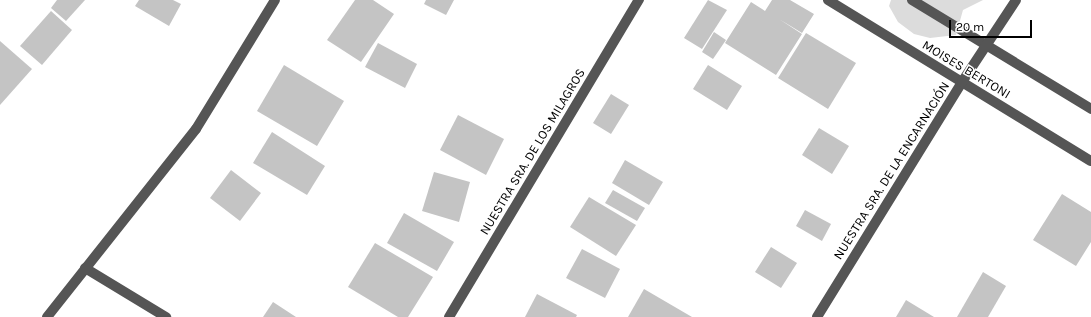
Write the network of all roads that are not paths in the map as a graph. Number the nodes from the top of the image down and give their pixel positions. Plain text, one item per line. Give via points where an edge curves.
1 (275, 0) edge
2 (639, 0) edge
3 (828, 0) edge
4 (912, 0) edge
5 (1016, 0) edge
6 (988, 46) junction
7 (962, 82) junction
8 (1091, 109) edge
9 (1091, 161) edge
10 (85, 268) junction
11 (47, 317) edge
12 (166, 317) edge
13 (449, 317) edge
14 (817, 317) edge

1 - 10 street via 196,129
2 - 13 street, NUESTRA SRA. DE LOS MILAGROS
3 - 7 street, MOISES BERTONI
4 - 6 street
5 - 6 street, NUESTRA SRA. DE LA ENCARNACIÓN
6 - 7 street, NUESTRA SRA. DE LA ENCARNACIÓN
6 - 8 street
7 - 9 street, MOISES BERTONI
7 - 14 street, NUESTRA SRA. DE LA ENCARNACIÓN
10 - 11 street
10 - 12 street

